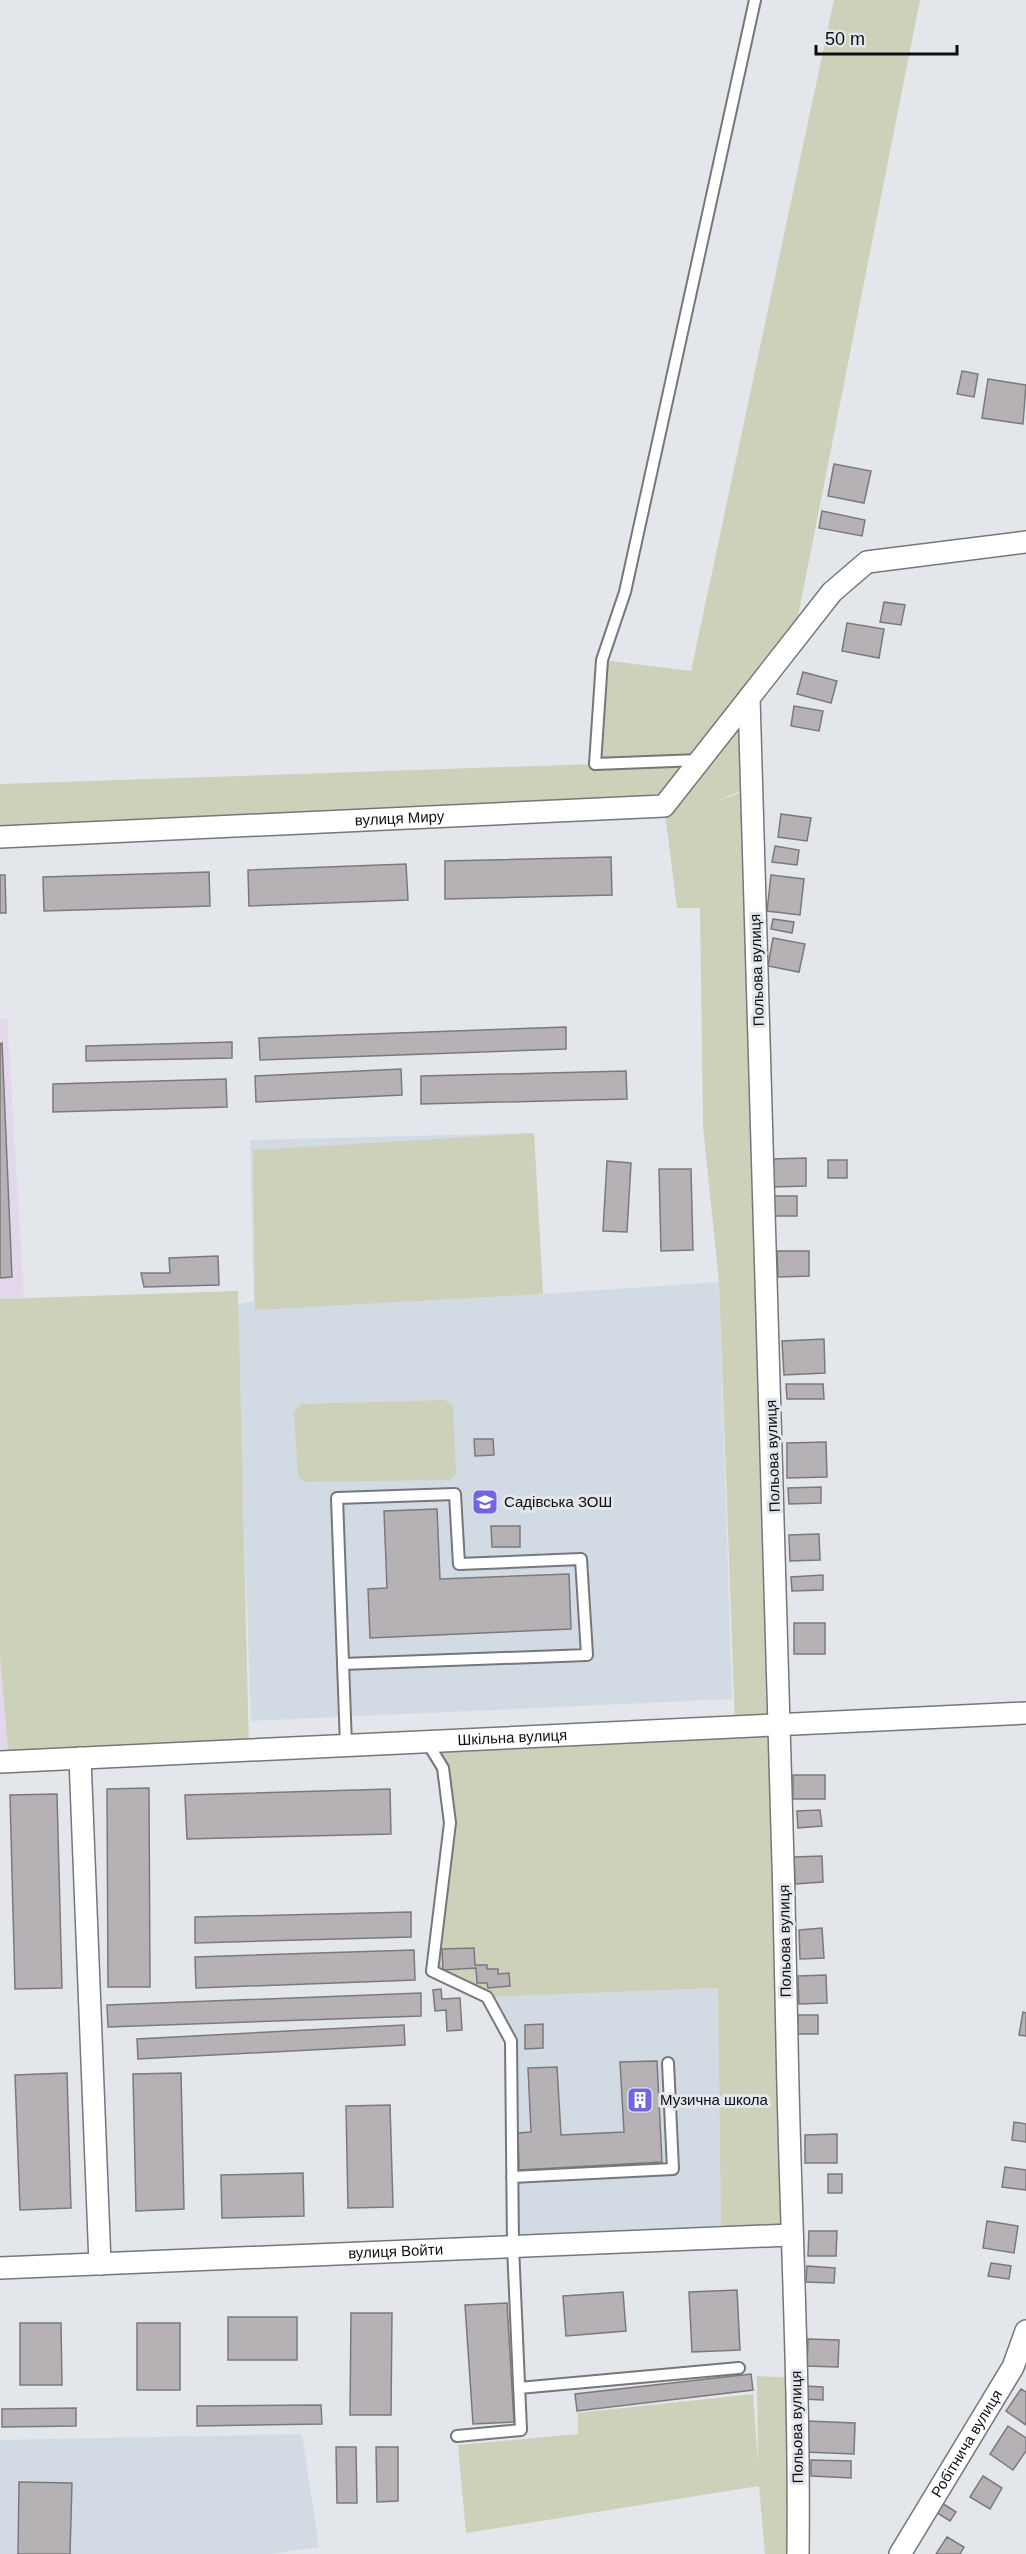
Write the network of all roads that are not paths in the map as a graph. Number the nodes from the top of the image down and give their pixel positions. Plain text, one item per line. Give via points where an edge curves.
1 (755, 0) edge
2 (1026, 542) edge
3 (749, 698) junction
4 (699, 760) junction
5 (0, 837) edge
6 (343, 1664) junction
7 (1026, 1713) edge
8 (781, 1724) junction
9 (427, 1741) junction
10 (346, 1745) junction
11 (80, 1758) junction
12 (0, 1762) edge
13 (668, 2063) dead end
14 (512, 2177) junction
15 (790, 2235) junction
16 (513, 2246) junction
17 (100, 2264) junction
18 (0, 2268) edge
19 (1026, 2331) edge
20 (739, 2368) dead end
21 (519, 2388) junction
22 (458, 2436) dead end
23 (798, 2554) edge
24 (900, 2554) edge

1 - 4 lane via 625,592 602,660 595,764
2 - 3 street via 867,562 832,592
3 - 4 street, вулиця Миру
3 - 8 street, Польова вулиця
4 - 5 street, вулиця Миру via 664,806
6 - 6 lane via 337,1498 455,1494 459,1564 581,1559 586,1655
6 - 10 lane
7 - 8 street, Шкільна вулиця
8 - 9 street, Шкільна вулиця
8 - 15 street, Польова вулиця
9 - 10 street, Шкільна вулиця
9 - 14 lane via 443,1768 450,1823 432,1971 487,1997 511,2041
10 - 11 street, Шкільна вулиця
11 - 12 street, Шкільна вулиця
11 - 17 street
13 - 14 lane via 673,2169
14 - 16 lane
15 - 16 street, вулиця Войти
15 - 23 street, Польова вулиця via 799,2438
16 - 17 street, вулиця Войти
16 - 21 lane
17 - 18 street, вулиця Войти
19 - 24 street, Робітнича вулиця via 1013,2367
20 - 21 lane
21 - 22 lane via 521,2430

